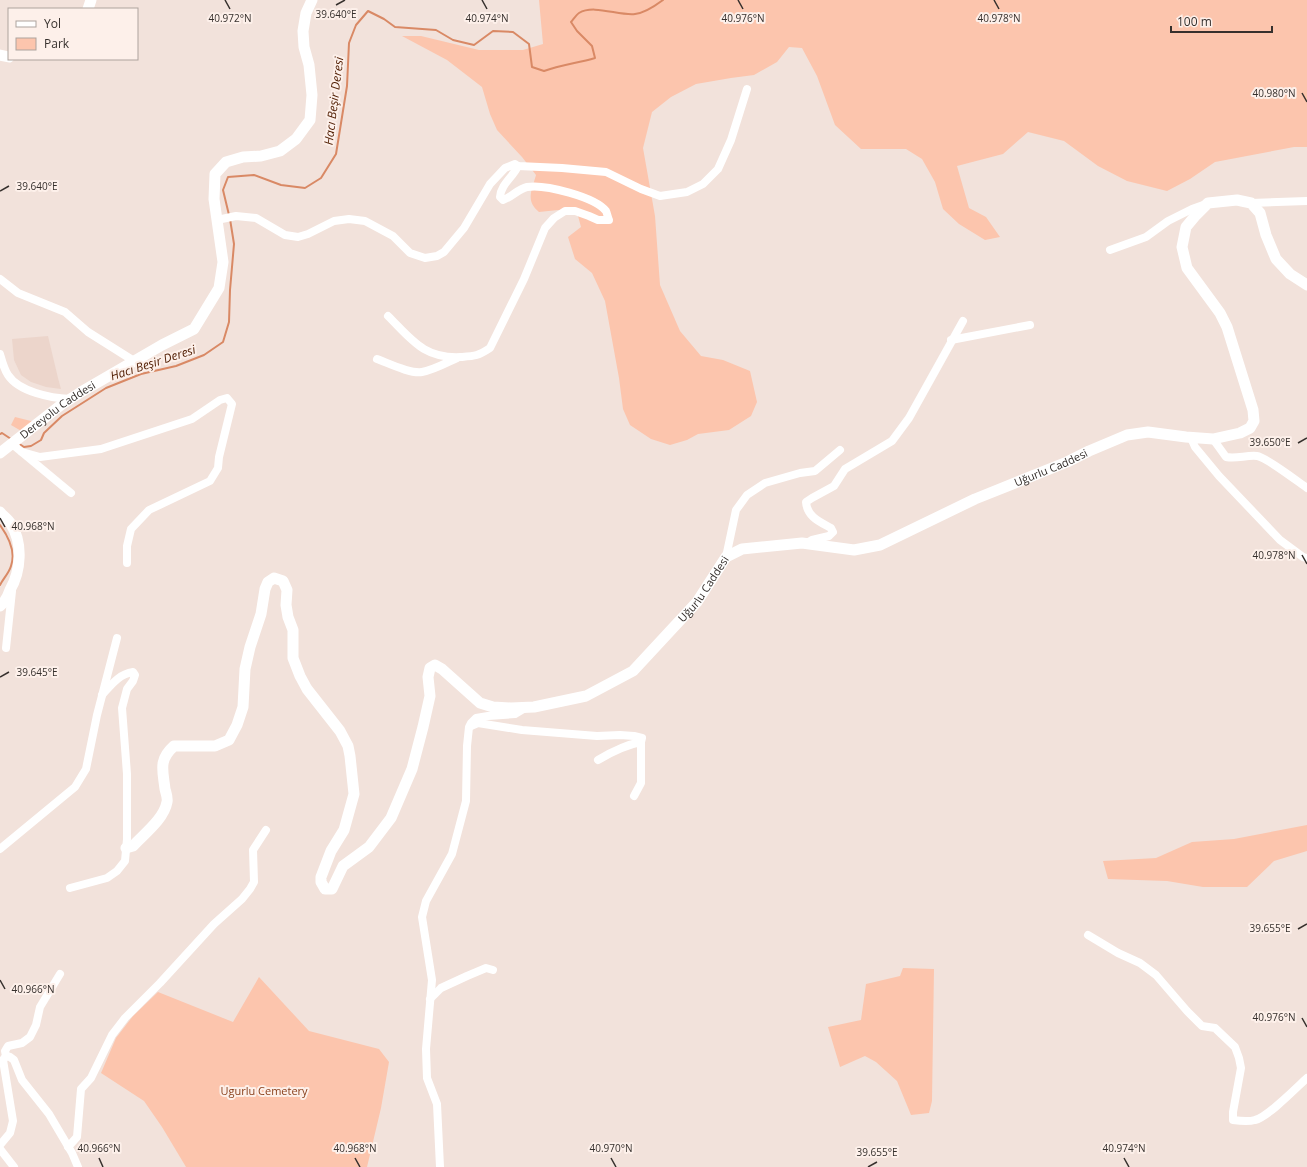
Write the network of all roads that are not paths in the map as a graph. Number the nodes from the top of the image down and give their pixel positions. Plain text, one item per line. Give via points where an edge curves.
1 (312, 0) edge
2 (747, 89) dead end
3 (518, 166) junction
4 (1307, 201) edge
5 (1208, 203) junction
6 (1251, 203) junction
7 (221, 219) junction
8 (1110, 250) dead end
9 (0, 279) edge
10 (1307, 285) edge
11 (388, 316) dead end
12 (963, 321) dead end
13 (1030, 324) dead end
14 (951, 340) junction
15 (0, 354) edge
16 (460, 357) junction
17 (377, 359) dead end
18 (134, 361) junction
19 (70, 400) junction
20 (1192, 438) junction
21 (1213, 439) junction
22 (12, 444) junction
23 (840, 450) dead end
24 (22, 452) junction
25 (0, 453) edge
26 (1307, 488) edge
27 (71, 493) dead end
28 (0, 512) edge
29 (807, 543) junction
30 (726, 557) junction
31 (1307, 558) edge
32 (126, 563) dead end
33 (13, 586) junction
34 (0, 606) edge
35 (117, 638) dead end
36 (6, 648) dead end
37 (102, 695) junction
38 (526, 707) junction
39 (469, 728) junction
40 (642, 742) junction
41 (598, 760) dead end
42 (634, 796) dead end
43 (266, 830) dead end
44 (126, 848) junction
45 (0, 849) edge
46 (70, 888) dead end
47 (1088, 935) dead end
48 (494, 970) dead end
49 (60, 974) dead end
50 (430, 999) junction
51 (6, 1056) junction
52 (1307, 1078) edge
53 (0, 1144) edge
54 (68, 1147) junction
55 (0, 1149) edge
56 (14, 1167) edge
57 (78, 1167) edge
58 (440, 1167) edge

1 - 7 street, Dereyolu Caddesi via 306,13 303,31 312,95 310,120 296,139 280,151 226,162 215,174 214,199
2 - 3 street via 732,140 718,170 703,184 687,192 660,196 606,172
3 - 7 street via 515,164 498,174 464,228 444,252 437,256 425,258 410,253 393,236 365,221 334,221 298,237 286,235 256,218 236,216
3 - 16 street via 500,193 503,200 525,188 556,189 588,198 606,212 608,220 598,220 575,211 565,211 554,218 545,228 524,279 490,348 479,355
4 - 6 street
5 - 6 street via 1237,200
5 - 8 street via 1168,221 1146,237
5 - 21 street, Uğurlu Caddesi via 1186,227 1182,247 1187,268 1220,313 1227,327 1253,410 1254,421 1250,428 1240,433
6 - 10 street via 1260,213 1276,259 1290,274
7 - 18 street, Dereyolu Caddesi via 223,262 219,288 207,310 194,329
9 - 18 street via 18,293 65,312 88,332
11 - 16 street via 422,349 434,354
12 - 14 street
13 - 14 street
14 - 29 street via 909,418 892,441 845,469 834,486 806,502 806,508 811,516 831,528 833,532 829,536
15 - 19 street via 8,375 15,382 41,394
16 - 17 street via 421,372 397,367
18 - 19 street, Dereyolu Caddesi
19 - 22 street, Dereyolu Caddesi
20 - 21 street, Uğurlu Caddesi
20 - 29 street, Uğurlu Caddesi via 1148,432 1127,435 975,499 880,545 854,550
20 - 31 street via 1194,447 1219,476 1280,540
21 - 26 street via 1226,457 1258,456
22 - 24 street
22 - 25 street, Dereyolu Caddesi
23 - 30 street via 815,471 765,483 746,495 736,510
24 - 27 street
24 - 32 street via 40,457 101,449 192,419 227,398 232,404 218,468 210,481 149,510 131,529
28 - 33 street via 11,524 17,538 19,567
29 - 30 street, Uğurlu Caddesi via 742,549
30 - 38 street, Uğurlu Caddesi via 697,602 634,671 586,696
33 - 34 street
33 - 36 street
35 - 37 street
37 - 44 street via 115,680 125,673 133,672 133,681 127,689 122,708 127,774
37 - 45 street via 86,769 75,787
38 - 39 street via 515,714 476,718
38 - 44 street, Uğurlu Caddesi via 493,707 480,703 442,668 435,664 430,668 430,696 423,727 412,769 391,818 369,847 343,866 332,888 325,888 321,882 323,870 344,830 354,794 350,756 340,731 300,676 293,658 293,630 286,604 287,590 283,581 274,578 268,582 265,589 261,614 245,669 243,708 229,740 216,746 174,746 169,750 163,767 167,801 161,816 133,846
39 - 40 street via 478,723 522,730 634,736 642,738
39 - 50 street via 466,800 452,854 426,901 422,917 432,980
40 - 41 street via 627,744
40 - 42 street via 641,783
43 - 54 street via 253,850 254,882 250,889 214,924 112,1035 91,1078 81,1089 77,1137
44 - 46 street via 125,861 117,871 107,878
47 - 52 street via 1140,963 1156,975 1202,1026 1215,1028 1234,1047 1241,1068 1233,1120 1256,1120 1268,1114
48 - 50 street via 486,968 466,976 441,988
49 - 51 street via 40,1007 30,1037 22,1043 8,1046
50 - 58 street via 426,1049 427,1078 437,1104
51 - 53 street via 3,1060 13,1121 10,1133
51 - 54 street via 14,1060 22,1080 48,1114
54 - 57 street
55 - 56 street

